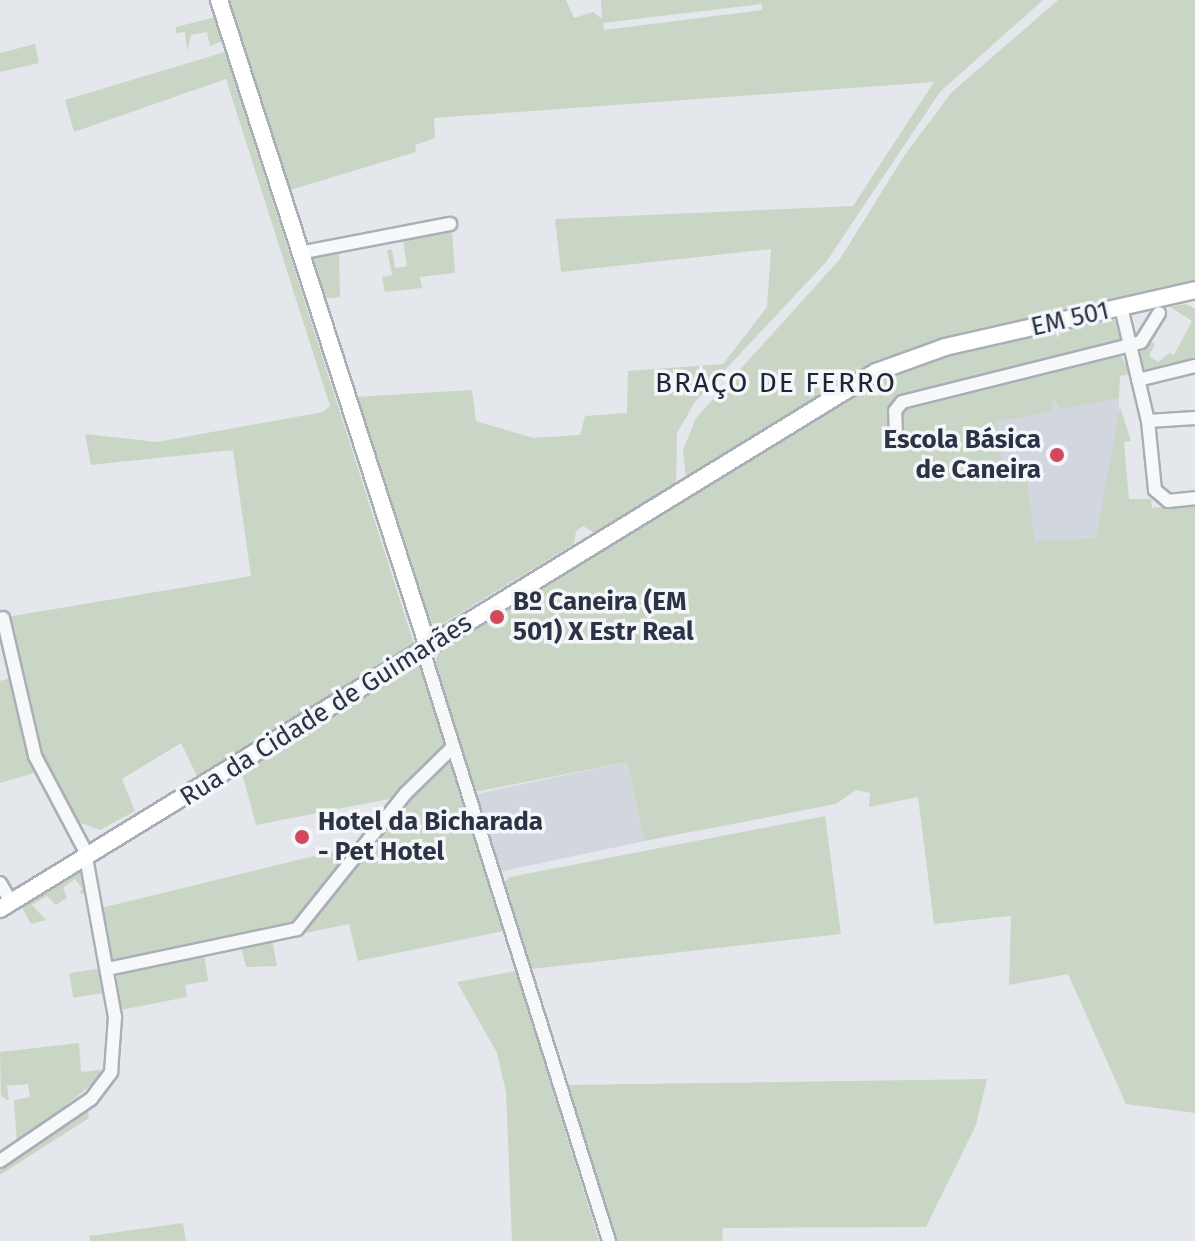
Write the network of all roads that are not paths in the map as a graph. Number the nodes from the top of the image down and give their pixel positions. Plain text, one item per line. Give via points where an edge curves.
1 (219, 0) edge
2 (450, 224) dead end
3 (299, 253) junction
4 (1195, 290) edge
5 (1121, 307) junction
6 (1159, 313) dead end
7 (1130, 345) junction
8 (945, 347) joint
9 (1195, 366) edge
10 (1138, 380) junction
11 (1195, 418) edge
12 (1148, 421) junction
13 (896, 436) dead end
14 (1195, 498) edge
15 (3, 618) dead end
16 (425, 649) junction
17 (453, 747) junction
18 (87, 857) junction
19 (0, 883) edge
20 (6, 906) edge
21 (108, 969) junction
22 (0, 1161) edge
23 (609, 1241) edge

1 - 3 main road
2 - 3 street
3 - 16 main road
4 - 5 main road, EM 501 / EM 501
5 - 7 street
5 - 8 main road, EM 501 / EM 501
6 - 7 street via 1141,342
7 - 10 street
7 - 13 street via 902,402 895,411
8 - 16 main road, Rua da Cidade de Guimarães / EM 501 via 876,372
9 - 10 street
10 - 12 street
11 - 12 street
12 - 14 street via 1155,490 1168,501
15 - 18 street via 35,756
16 - 17 street
16 - 18 main road, Rua da Cidade de Guimarães
17 - 21 street via 406,793 297,929
17 - 23 street
18 - 20 main road, Rua da Cidade de Guimarães
18 - 21 street
19 - 20 street
21 - 22 street via 115,1030 106,1083 36,1140

